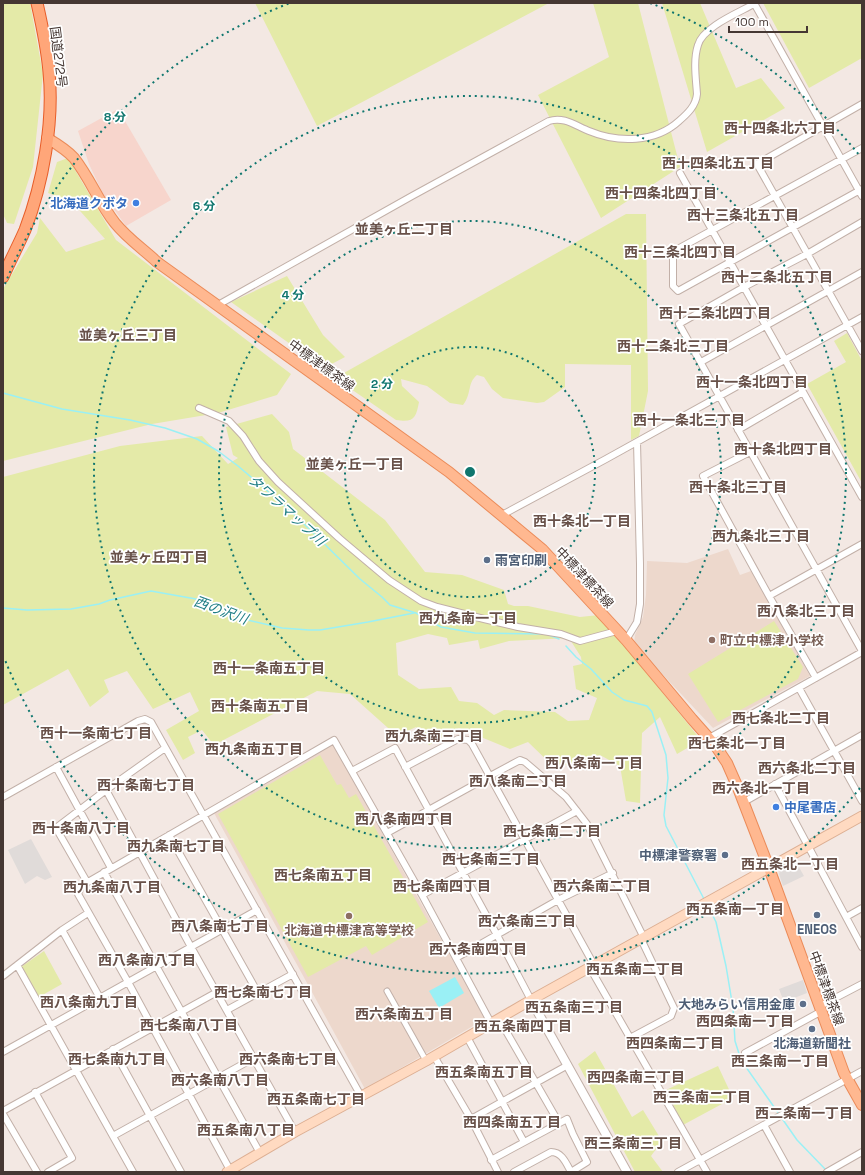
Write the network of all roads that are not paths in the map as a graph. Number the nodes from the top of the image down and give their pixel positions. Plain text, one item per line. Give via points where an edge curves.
1 (37, 3) edge
2 (754, 4) edge
3 (862, 104) edge
4 (823, 126) junction
5 (47, 138) junction
6 (862, 148) edge
7 (841, 160) junction
8 (680, 173) dead end
9 (861, 192) edge
10 (775, 197) junction
11 (862, 222) edge
12 (792, 228) junction
13 (713, 231) junction
14 (807, 254) junction
15 (729, 262) junction
16 (862, 272) edge
17 (3, 277) edge
18 (744, 287) junction
19 (828, 291) junction
20 (218, 306) junction
21 (862, 317) edge
22 (848, 325) junction
23 (766, 326) junction
24 (862, 351) edge
25 (785, 360) junction
26 (701, 362) junction
27 (803, 392) junction
28 (720, 396) junction
29 (199, 408) dead end
30 (738, 430) junction
31 (637, 442) junction
32 (750, 452) junction
33 (862, 497) edge
34 (502, 515) junction
35 (862, 544) edge
36 (816, 570) junction
37 (769, 596) junction
38 (617, 631) junction
39 (626, 640) junction
40 (862, 652) edge
41 (816, 678) junction
42 (799, 688) junction
43 (862, 735) edge
44 (709, 738) junction
45 (165, 748) junction
46 (834, 751) junction
47 (56, 767) junction
48 (405, 767) junction
49 (352, 771) junction
50 (490, 776) junction
51 (775, 784) junction
52 (106, 790) junction
53 (3, 797) edge
54 (862, 801) edge
55 (744, 802) junction
56 (79, 810) junction
57 (429, 810) junction
58 (577, 811) junction
59 (203, 815) junction
60 (862, 816) edge
61 (387, 833) junction
62 (170, 835) junction
63 (524, 839) junction
64 (808, 847) junction
65 (140, 852) junction
66 (111, 868) junction
67 (769, 868) junction
68 (104, 872) junction
69 (462, 873) junction
70 (613, 873) junction
71 (88, 882) junction
72 (422, 895) junction
73 (558, 900) junction
74 (862, 908) edge
75 (257, 910) junction
76 (88, 913) junction
77 (846, 917) junction
78 (62, 930) junction
79 (222, 930) junction
80 (497, 935) junction
81 (642, 939) junction
82 (191, 947) junction
83 (862, 947) edge
84 (456, 958) junction
85 (17, 965) junction
86 (156, 966) junction
87 (592, 966) junction
88 (293, 974) junction
89 (3, 976) edge
90 (128, 982) junction
91 (862, 984) edge
92 (387, 991) dead end
93 (217, 992) junction
94 (258, 992) junction
95 (100, 998) junction
96 (531, 1000) junction
97 (821, 1009) junction
98 (227, 1010) junction
99 (181, 1012) junction
100 (495, 1021) junction
101 (51, 1025) junction
102 (152, 1028) junction
103 (467, 1037) junction
104 (630, 1038) junction
105 (114, 1049) junction
106 (3, 1052) edge
107 (745, 1053) dead end
108 (424, 1056) dead end
109 (434, 1056) junction
110 (254, 1058) junction
111 (568, 1065) junction
112 (76, 1070) junction
113 (862, 1071) edge
114 (218, 1078) junction
115 (847, 1080) junction
116 (536, 1083) junction
117 (35, 1092) junction
118 (188, 1094) junction
119 (361, 1096) junction
120 (502, 1102) junction
121 (862, 1105) edge
122 (3, 1112) edge
123 (150, 1116) junction
124 (471, 1119) junction
125 (559, 1123) junction
126 (764, 1125) junction
127 (295, 1132) junction
128 (113, 1136) junction
129 (524, 1142) junction
130 (862, 1152) edge
131 (260, 1153) junction
132 (491, 1160) junction
133 (700, 1160) junction
134 (228, 1171) edge
135 (830, 1171) edge
136 (37, 1172) edge
137 (48, 1172) edge
138 (134, 1172) edge
139 (181, 1172) edge
140 (498, 1172) edge
141 (514, 1172) edge
142 (627, 1172) edge
143 (678, 1172) edge
144 (707, 1172) edge
145 (790, 1172) edge

1 - 5 highway, 国道272号 via 49,72
2 - 4 street
2 - 20 street via 702,36 696,50 696,101 670,129 647,137 620,139 590,132 564,120 549,121
3 - 4 street
4 - 7 street
4 - 10 street via 757,164
5 - 17 highway, 国道272号 via 40,183 30,216
5 - 20 main road, 中標津標茶線 via 74,159 108,214 123,232 158,262
6 - 7 street
7 - 9 street
7 - 10 street
8 - 13 street
9 - 12 street
10 - 12 street
10 - 13 street
11 - 14 street
12 - 14 street
12 - 15 street
13 - 15 street
13 - 15 street via 676,250 673,255 673,286 678,291
14 - 18 street
14 - 19 street
15 - 18 street
16 - 19 street
18 - 23 street
18 - 26 street via 679,324
19 - 22 street
19 - 23 street
20 - 34 main road, 中標津標茶線 via 449,472
21 - 22 street
22 - 24 street
22 - 25 street
23 - 25 street
23 - 26 street
25 - 27 street
25 - 28 street
26 - 28 street
27 - 30 street
27 - 33 street
28 - 30 street
28 - 31 street
29 - 38 street via 229,421 278,482 339,538 390,580 421,601 484,619 561,634 580,641
30 - 32 street
31 - 34 street
31 - 39 street via 640,604 636,622
32 - 36 street
32 - 37 street via 703,476
34 - 38 main road, 中標津標茶線 via 542,549
35 - 36 street
36 - 37 street
36 - 40 street
37 - 41 street
38 - 39 main road, 中標津標茶線
39 - 44 main road, 中標津標茶線
40 - 41 street
41 - 42 street
42 - 44 street
42 - 46 street
43 - 46 street
44 - 55 main road, 中標津標茶線 via 727,763
45 - 47 street via 151,722 142,719
45 - 52 street
45 - 59 street
46 - 51 street
46 - 54 street
47 - 53 street
47 - 56 street
48 - 49 street via 395,748
48 - 50 street via 463,738 472,744
48 - 57 street
49 - 59 street via 334,740
49 - 61 street
50 - 57 street
50 - 58 street via 520,760 525,762 566,797
50 - 63 street
51 - 55 street
51 - 64 street
52 - 56 street
52 - 65 street
55 - 67 main road, 中標津標茶線
56 - 66 street
56 - 71 street via 56,828
57 - 61 street
57 - 69 street
58 - 63 street
58 - 70 street via 588,824
59 - 62 street
59 - 75 street
60 - 64 main road
61 - 72 street
62 - 65 street
62 - 79 street
63 - 69 street
63 - 73 street
64 - 67 main road
64 - 77 street
65 - 66 street
65 - 82 street
66 - 68 street
67 - 81 main road
67 - 97 main road, 中標津標茶線
68 - 71 street
68 - 86 street
69 - 72 street
69 - 80 street
70 - 73 street
70 - 81 street
71 - 76 street via 81,886 78,894
72 - 84 street
73 - 80 street
73 - 87 street
74 - 77 street
75 - 79 street
75 - 88 street
76 - 78 street
76 - 90 street
77 - 83 street
78 - 85 street
78 - 95 street
79 - 82 street
79 - 94 street
80 - 84 street
80 - 96 street
81 - 87 main road
81 - 104 street via 674,1008 671,1016
82 - 86 street
82 - 93 street
84 - 100 street
85 - 89 street
85 - 101 street
86 - 90 street
86 - 99 street
87 - 96 main road
87 - 104 street
88 - 94 street
88 - 119 street
90 - 95 street
90 - 102 street
91 - 97 street
92 - 108 street
93 - 98 street
93 - 99 street
94 - 98 street
95 - 101 street
96 - 100 main road
96 - 111 street
97 - 107 street
97 - 115 main road, 中標津標茶線
98 - 110 street
99 - 102 street
99 - 114 street
100 - 103 main road
100 - 116 street
101 - 106 street
101 - 112 street
102 - 105 street
102 - 118 street
103 - 109 main road
103 - 120 street
104 - 133 street
105 - 112 street
105 - 123 street
109 - 119 main road
109 - 124 street
110 - 114 street
110 - 127 street
111 - 116 street
111 - 142 street
112 - 117 street
112 - 128 street
113 - 115 street
114 - 118 street
114 - 131 street
115 - 121 main road, 中標津標茶線
115 - 126 street
116 - 120 street
116 - 125 street
117 - 122 street
117 - 137 street via 72,1158
118 - 123 street
118 - 134 street
119 - 127 main road
120 - 124 street
120 - 129 street
122 - 136 street
123 - 128 street
123 - 139 street
124 - 132 street
125 - 129 street
125 - 141 street via 567,1119 587,1162 571,1172 561,1155 551,1152
126 - 133 street
126 - 145 street
127 - 131 main road
128 - 138 street
129 - 132 street
130 - 135 street
131 - 134 main road
132 - 140 street
133 - 143 street
133 - 144 street

